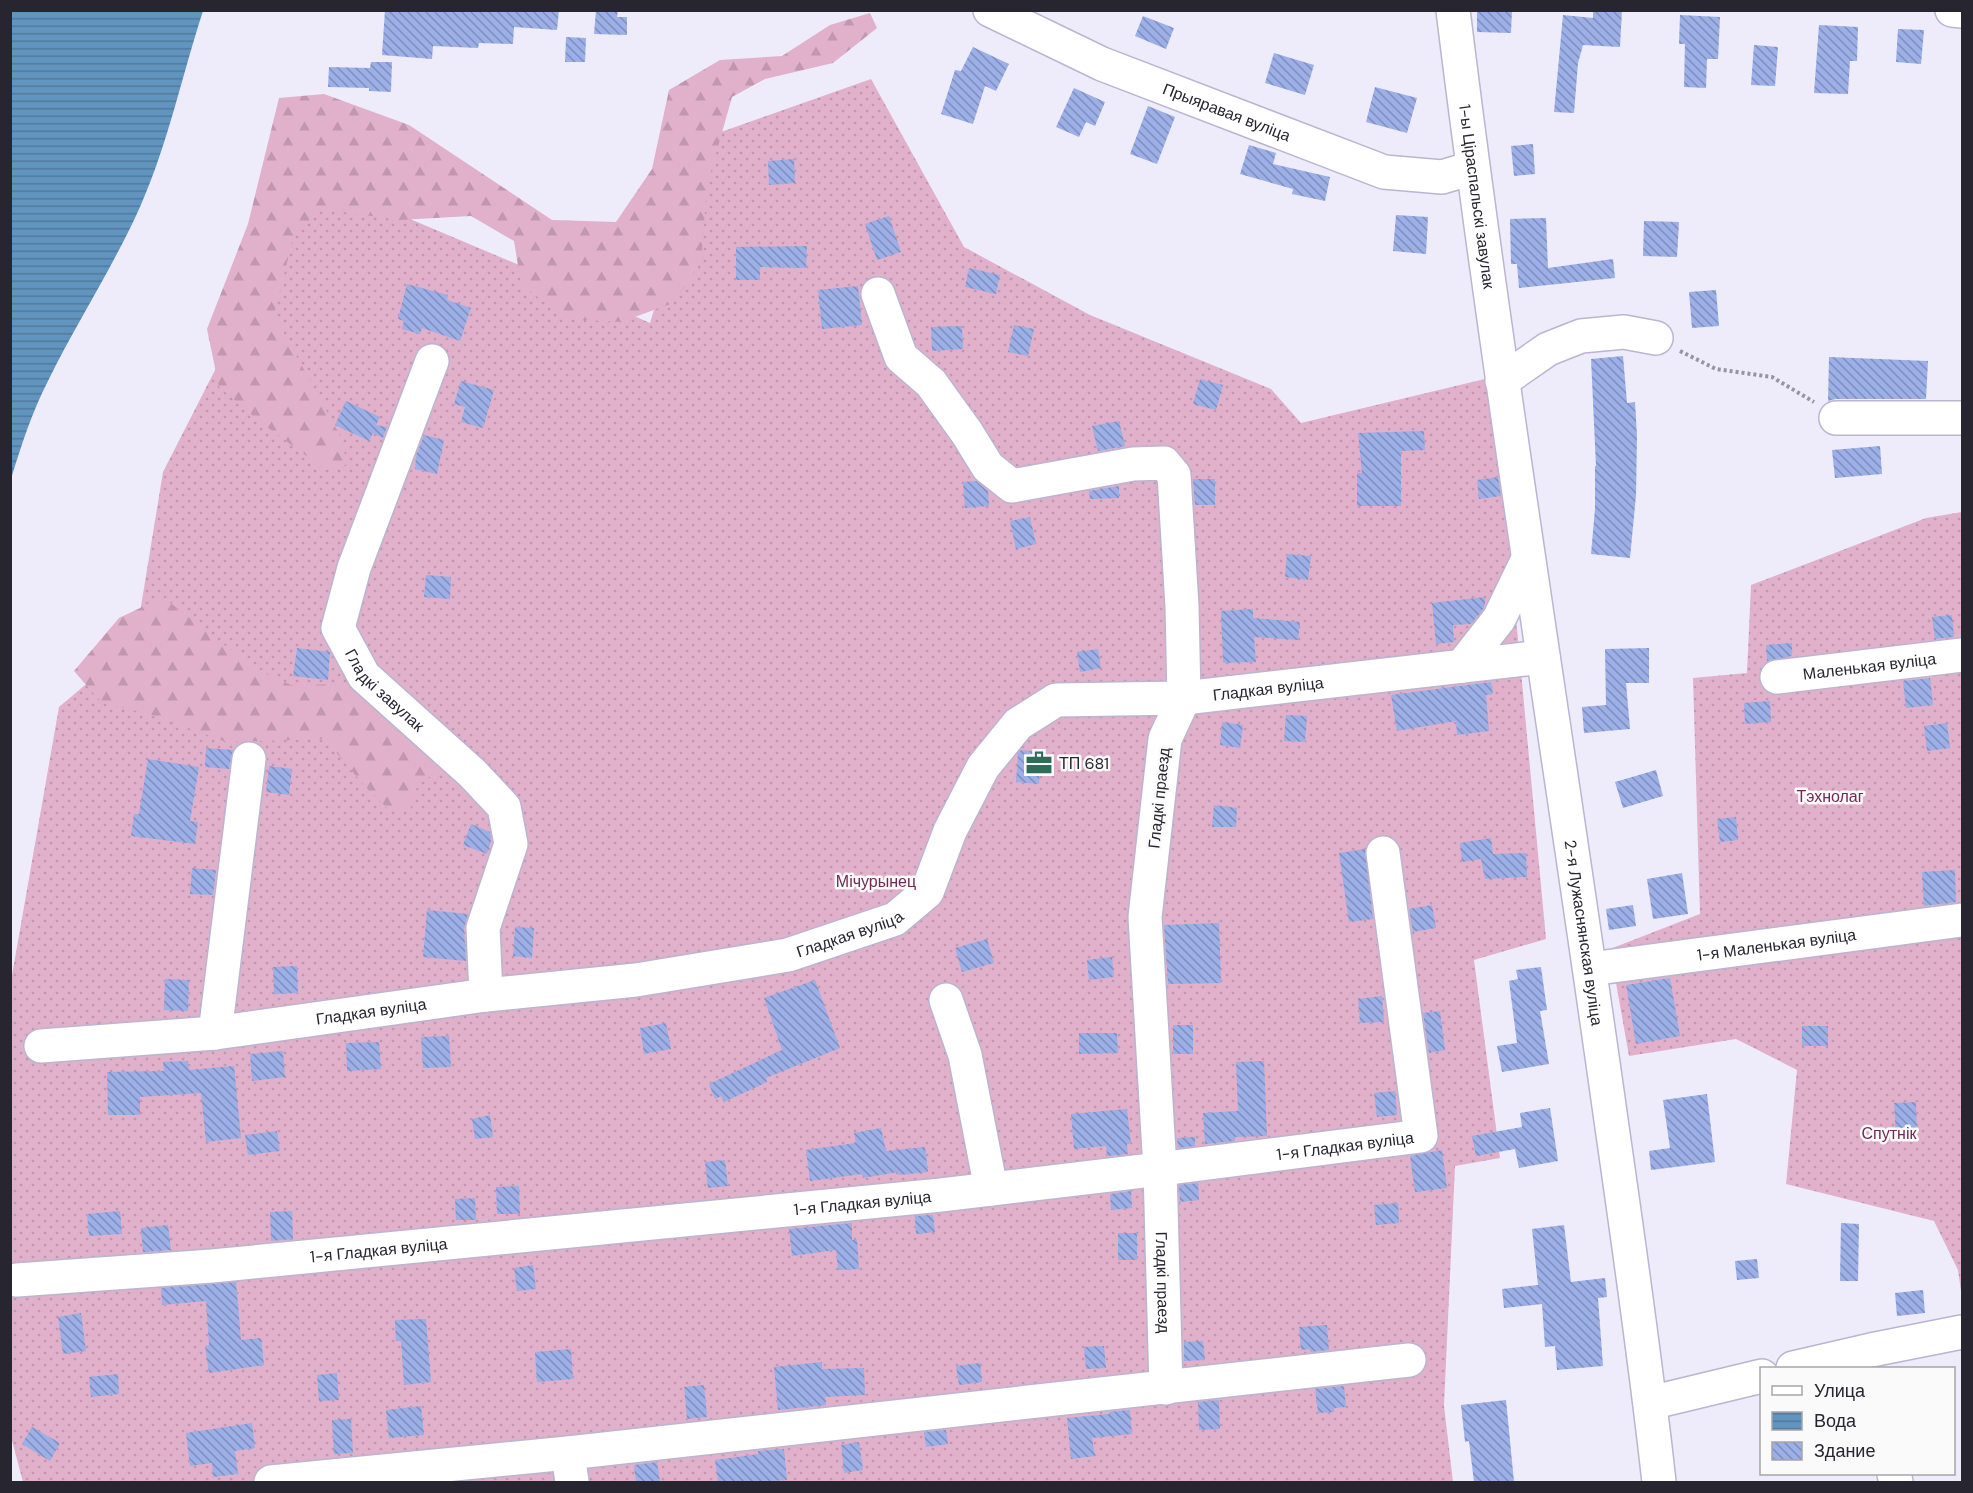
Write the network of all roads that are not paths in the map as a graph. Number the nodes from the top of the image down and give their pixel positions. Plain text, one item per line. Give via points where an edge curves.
1 (990, 10) edge
2 (1453, 10) edge
3 (1952, 10) edge
4 (1962, 11) edge
5 (1472, 168) junction
6 (878, 294) dead end
7 (1656, 338) road end
8 (432, 361) dead end
9 (1502, 381) junction
10 (1836, 418) road end
11 (1962, 418) edge
12 (1528, 560) junction
13 (1962, 655) edge
14 (1542, 657) junction
15 (1462, 666) junction
16 (1777, 677) dead end
17 (1184, 698) junction
18 (249, 759) dead end
19 (1383, 853) dead end
20 (1962, 920) edge
21 (1590, 969) junction
22 (486, 995) junction
23 (946, 1000) dead end
24 (214, 1033) junction
25 (41, 1046) dead end
26 (1160, 1169) junction
27 (991, 1189) junction
28 (17, 1280) dead end
29 (1962, 1332) edge
30 (1873, 1359) edge
31 (1409, 1360) dead end
32 (1802, 1367) edge
33 (1760, 1376) edge
34 (1166, 1388) junction
35 (1650, 1402) junction
36 (570, 1468) edge
37 (271, 1482) edge
38 (1659, 1482) edge

1 - 5 street, Прыяравая вуліца via 1102,64 1384,172 1442,177
2 - 5 street, 1-ы Ціраспальскі завулак
3 - 4 street
5 - 9 street, 1-ы Ціраспальскі завулак
6 - 17 street, Гладкі праезд via 902,357 931,382 988,467 1012,486 1133,464 1164,463 1174,474
7 - 9 street via 1624,332 1581,336 1548,349
8 - 22 street, Гладкі завулак via 354,567 338,627 364,676 504,807 512,844 483,928
9 - 12 street, 2-я Лужаснянская вуліца
10 - 11 street
12 - 14 street, 2-я Лужаснянская вуліца
12 - 15 street via 1499,619
13 - 16 street, Маленькая вуліца
14 - 15 street, Гладкая вуліца
14 - 21 street, 2-я Лужаснянская вуліца
15 - 17 street, Гладкая вуліца
17 - 22 street, Гладкая вуліца via 1056,700 1018,724 983,767 950,831 927,892 895,920 788,955 636,980
17 - 26 street, Гладкі праезд via 1165,739 1145,917
18 - 24 street
19 - 26 street, 1-я Гладкая вуліца via 1421,1136
20 - 21 street, 1-я Маленькая вуліца
21 - 35 street, 2-я Лужаснянская вуліца
22 - 24 street, Гладкая вуліца
23 - 27 street via 965,1055
24 - 25 street, Гладкая вуліца
26 - 27 street, 1-я Гладкая вуліца
26 - 34 street, Гладкі праезд
27 - 28 street, 1-я Гладкая вуліца via 212,1266
29 - 30 street
30 - 32 street
31 - 34 street
33 - 35 street
34 - 36 street
35 - 38 street, 2-я Лужаснянская вуліца
36 - 37 street

